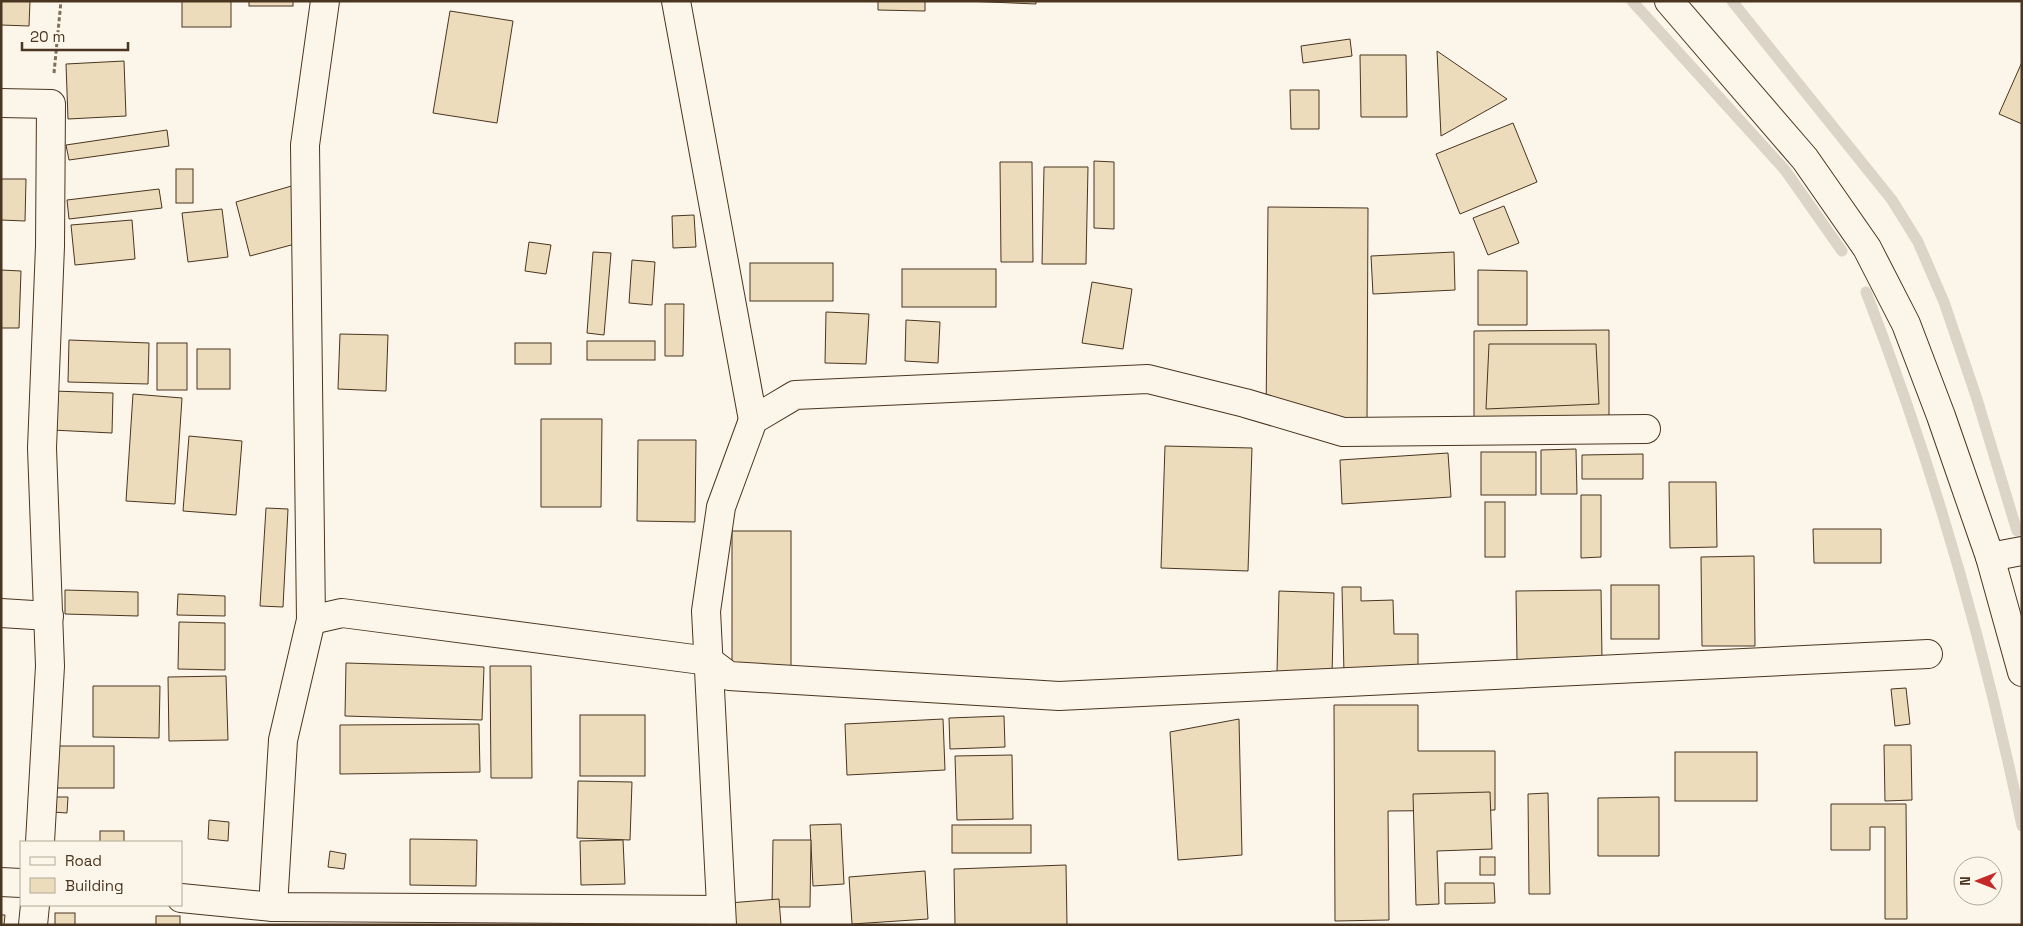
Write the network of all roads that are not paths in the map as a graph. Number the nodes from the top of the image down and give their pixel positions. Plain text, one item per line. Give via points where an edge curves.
1 (325, 1) edge
2 (676, 1) edge
3 (1669, 1) edge
4 (1, 103) edge
5 (754, 420) junction
6 (1646, 429) dead end
7 (2022, 551) edge
8 (1990, 557) junction
9 (1, 613) edge
10 (49, 616) junction
11 (311, 620) junction
12 (1928, 654) dead end
13 (709, 661) junction
14 (2022, 672) edge
15 (40, 841) edge
16 (1, 882) edge
17 (20, 883) edge
18 (182, 898) edge
19 (35, 906) edge
20 (273, 908) junction
21 (721, 918) edge
22 (33, 925) edge

1 - 11 street via 305,145
2 - 5 street
3 - 8 street via 1805,159 1867,248 1906,324
4 - 10 street via 51,104 50,246 42,448
5 - 6 street via 795,395 1148,379 1343,432
5 - 13 street via 720,507 706,612
7 - 8 street
8 - 14 street
9 - 10 street
10 - 15 street via 50,666
11 - 13 street via 342,613
11 - 20 street via 283,740
12 - 13 street via 1059,696 729,676
13 - 21 street
16 - 17 street
18 - 20 street
19 - 22 street
20 - 21 street

